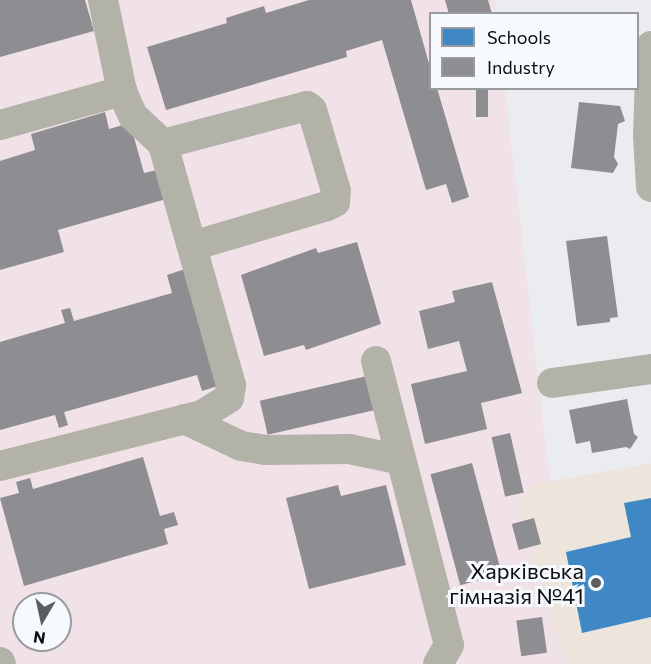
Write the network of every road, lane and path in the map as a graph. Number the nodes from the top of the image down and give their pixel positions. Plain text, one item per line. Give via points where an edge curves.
1 (103, 0) edge
2 (651, 46) edge
3 (122, 91) junction
4 (0, 125) edge
5 (163, 144) junction
6 (651, 187) edge
7 (192, 246) junction
8 (376, 361) dead end
9 (651, 369) edge
10 (552, 383) dead end
11 (184, 419) junction
12 (400, 460) junction
13 (0, 466) edge
14 (438, 664) edge

1 - 3 lane
2 - 6 lane
3 - 4 lane
3 - 5 lane via 133,116
5 - 7 lane
5 - 7 lane via 307,106 312,110 336,191 335,202 327,206
7 - 11 lane via 231,385 229,398 217,408
8 - 12 lane
9 - 10 lane
11 - 12 lane via 241,446 266,450 349,449
11 - 13 lane
12 - 14 lane via 449,645

